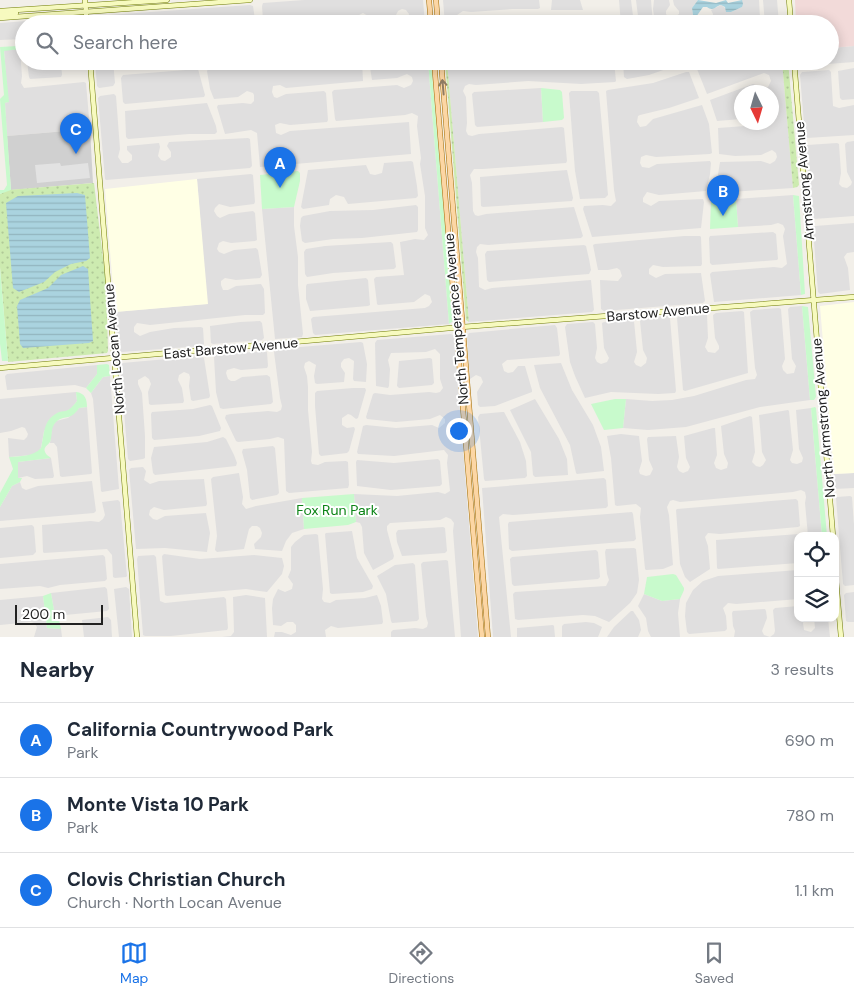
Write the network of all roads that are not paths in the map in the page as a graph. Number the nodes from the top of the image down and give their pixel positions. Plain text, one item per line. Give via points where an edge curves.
1 (167, 0) edge
2 (250, 0) edge
3 (429, 0) edge
4 (436, 0) edge
5 (789, 0) edge
6 (85, 3) edge
7 (86, 12) junction
8 (0, 15) edge
9 (86, 15) edge
10 (430, 15) edge
11 (437, 15) edge
12 (790, 15) edge
13 (91, 70) edge
14 (435, 70) edge
15 (442, 70) edge
16 (795, 70) edge
17 (854, 297) edge
18 (813, 300) junction
19 (460, 328) junction
20 (114, 358) junction
21 (0, 368) edge
22 (833, 532) edge
23 (836, 577) edge
24 (138, 637) edge
25 (482, 637) edge
26 (488, 637) edge
27 (841, 637) edge

1 - 6 street
2 - 7 street
3 - 10 main road
4 - 11 main road
5 - 12 street
6 - 7 street
6 - 8 street
7 - 8 street
7 - 9 street
13 - 20 street, North Locan Avenue
14 - 19 main road, North Temperance Avenue
19 -> 15 main road, North Temperance Avenue
16 - 18 street, Armstrong Avenue
17 - 18 street, Barstow Avenue
18 - 19 street, Barstow Avenue
18 - 22 street, North Armstrong Avenue
19 - 20 street, East Barstow Avenue
19 - 25 main road, North Temperance Avenue
19 - 26 main road, North Temperance Avenue
20 - 21 street, East Barstow Avenue
20 - 24 street, North Locan Avenue
23 - 27 street

